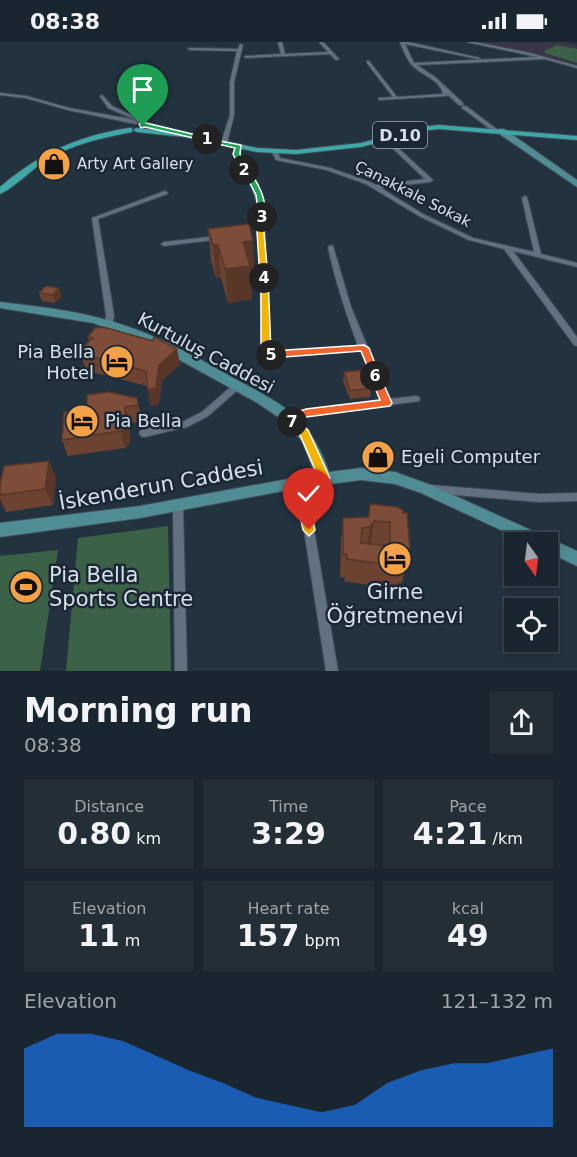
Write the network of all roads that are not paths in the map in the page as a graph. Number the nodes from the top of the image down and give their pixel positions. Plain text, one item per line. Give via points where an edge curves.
1 (280, 42) edge
2 (321, 42) edge
3 (402, 42) edge
4 (469, 42) edge
5 (190, 49) dead end
6 (332, 53) junction
7 (282, 56) junction
8 (246, 57) dead end
9 (546, 58) junction
10 (337, 59) dead end
11 (488, 61) junction
12 (368, 62) dead end
13 (413, 64) junction
14 (577, 67) edge
15 (445, 88) junction
16 (0, 94) edge
17 (102, 96) dead end
18 (396, 98) junction
19 (381, 99) dead end
20 (131, 125) junction
21 (499, 131) junction
22 (577, 138) edge
23 (386, 139) junction
24 (224, 143) junction
25 (239, 146) junction
26 (275, 152) junction
27 (577, 184) edge
28 (376, 187) junction
29 (0, 191) edge
30 (165, 193) dead end
31 (525, 198) dead end
32 (261, 232) junction
33 (250, 234) edge
34 (229, 236) edge
35 (164, 244) dead end
36 (331, 247) dead end
37 (507, 248) junction
38 (538, 255) junction
39 (577, 265) edge
40 (0, 306) edge
41 (109, 324) junction
42 (577, 343) edge
43 (364, 348) junction
44 (237, 386) junction
45 (416, 399) dead end
46 (387, 403) junction
47 (289, 419) junction
48 (144, 433) dead end
49 (324, 478) junction
50 (299, 482) junction
51 (426, 489) junction
52 (577, 497) edge
53 (178, 506) junction
54 (0, 530) edge
55 (520, 532) edge
56 (558, 550) edge
57 (577, 559) edge
58 (181, 671) edge
59 (332, 671) edge

1 - 7 street
2 - 6 street
3 - 11 street
3 - 13 street
4 - 9 street
5 - 24 street via 239,48 232,82 232,115
6 - 7 street
6 - 10 street
7 - 8 street
9 - 11 street
9 - 14 street
11 - 13 street
12 - 18 street
13 - 15 street
15 - 18 street via 446,95
15 - 21 street via 462,106
16 - 20 street via 27,97
17 - 20 street
18 - 19 street
20 - 24 main road, D.10
20 - 29 main road, D.10 via 53,151
21 - 22 main road, D.10
21 - 23 main road, D.10 via 439,127
21 - 27 street
23 - 26 main road, D.10 via 353,146
23 - 28 street via 430,180
24 - 25 main road, D.10
25 - 26 main road, D.10
25 - 32 street via 237,154 259,195
26 - 28 street, Çanakkale Sokak via 278,159 346,174
28 - 37 street, Çanakkale Sokak via 453,232
30 - 41 street via 95,218
31 - 38 street
32 - 33 street
32 - 43 street via 266,355
34 - 35 street
36 - 43 street via 336,274
37 - 38 street, Çanakkale Sokak
37 - 42 street
38 - 39 street, Çanakkale Sokak
40 - 41 street, Kurtuluş Caddesi via 65,313
41 - 44 street, Kurtuluş Caddesi via 150,340
43 - 46 street
44 - 47 street, Kurtuluş Caddesi
44 - 48 street via 205,414 184,425
45 - 46 street
46 - 47 street via 306,413
47 - 49 street, Kurtuluş Caddesi via 304,433
49 - 50 street, İskenderun Caddesi
49 - 51 street, İskenderun Caddesi via 361,474 395,478
50 - 53 street, İskenderun Caddesi
50 - 59 street
51 - 52 street, İskenderun Caddesi via 539,498
51 - 55 street
53 - 54 street, İskenderun Caddesi
53 - 58 street
56 - 57 street

